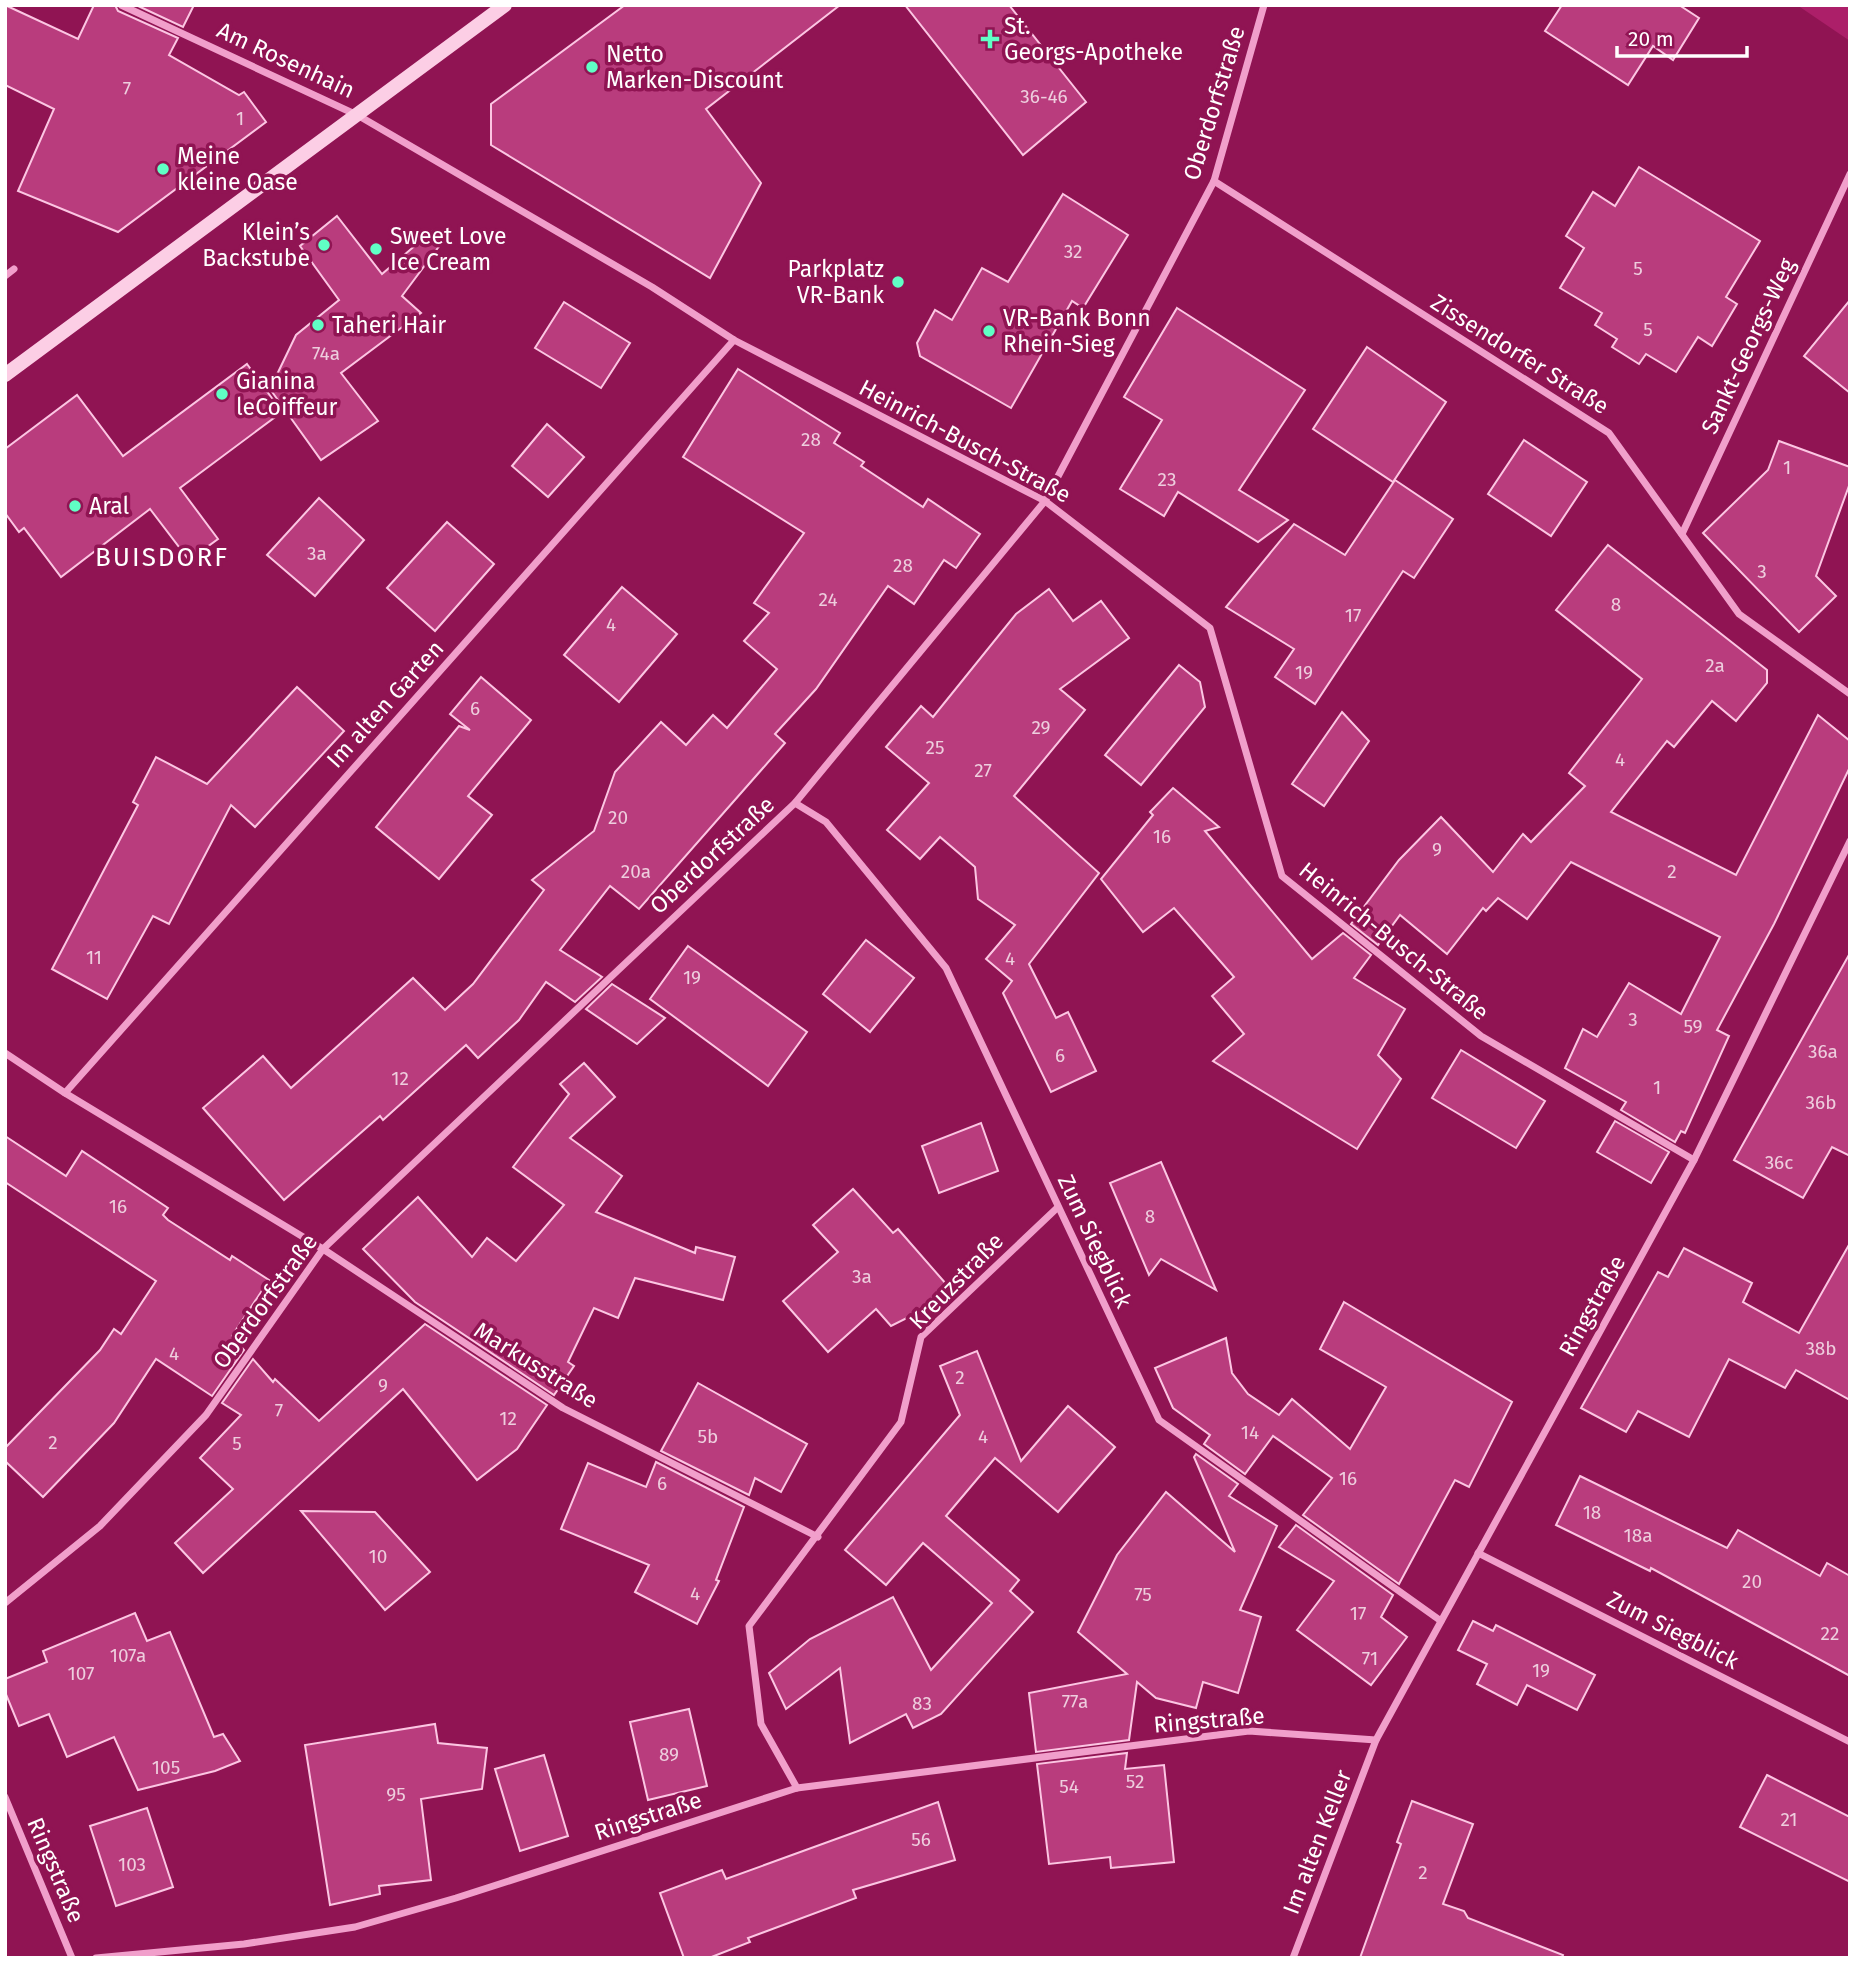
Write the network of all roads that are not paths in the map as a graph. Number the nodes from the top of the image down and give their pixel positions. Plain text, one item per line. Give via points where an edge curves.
1 (121, 5) edge
2 (505, 5) edge
3 (1264, 5) edge
4 (359, 116) junction
5 (1850, 174) edge
6 (1214, 181) junction
7 (14, 269) dead end
8 (5, 276) edge
9 (734, 340) junction
10 (5, 374) edge
11 (1045, 501) junction
12 (1682, 534) junction
13 (1850, 694) edge
14 (795, 803) junction
15 (1850, 841) edge
16 (5, 1053) edge
17 (65, 1093) junction
18 (1694, 1160) junction
19 (1058, 1208) junction
20 (323, 1249) junction
21 (818, 1537) junction
22 (1478, 1553) junction
23 (5, 1603) edge
24 (1441, 1621) junction
25 (1376, 1740) junction
26 (1850, 1742) edge
27 (797, 1788) junction
28 (5, 1797) edge
29 (72, 1958) edge
30 (96, 1958) edge
31 (1293, 1958) edge

1 - 4 street, Am Rosenhain
2 - 4 main road
3 - 6 street, Oberdorfstraße
4 - 9 street, Heinrich-Busch-Straße
4 - 10 main road
5 - 12 street, Sankt-Georgs-Weg
6 - 11 street, Oberdorfstraße
6 - 12 street, Zissendorfer Straße via 1609,433
7 - 8 street
9 - 11 street, Heinrich-Busch-Straße
9 - 17 street, Im alten Garten
11 - 14 street, Oberdorfstraße
11 - 18 street, Heinrich-Busch-Straße via 1210,628 1282,876 1481,1036
12 - 13 street, Zissendorfer Straße via 1739,614
14 - 19 street, Zum Siegblick via 826,822 946,968
14 - 20 street, Oberdorfstraße
15 - 18 street, Ringstraße
16 - 17 street, Markusstraße
17 - 20 street, Markusstraße
18 - 22 street, Ringstraße
19 - 21 street, Kreuzstraße via 921,1337 901,1422
19 - 24 street, Zum Siegblick via 1160,1420
20 - 21 street, Markusstraße via 562,1408
20 - 23 street, Oberdorfstraße via 206,1415 100,1526
21 - 27 street via 749,1626 761,1724
22 - 24 street, Ringstraße
22 - 26 street, Zum Siegblick
24 - 25 street, Ringstraße
25 - 27 street, Ringstraße via 1249,1731
25 - 31 street, Im alten Keller
27 - 30 street, Ringstraße via 355,1927 244,1944
28 - 29 street, Ringstraße

